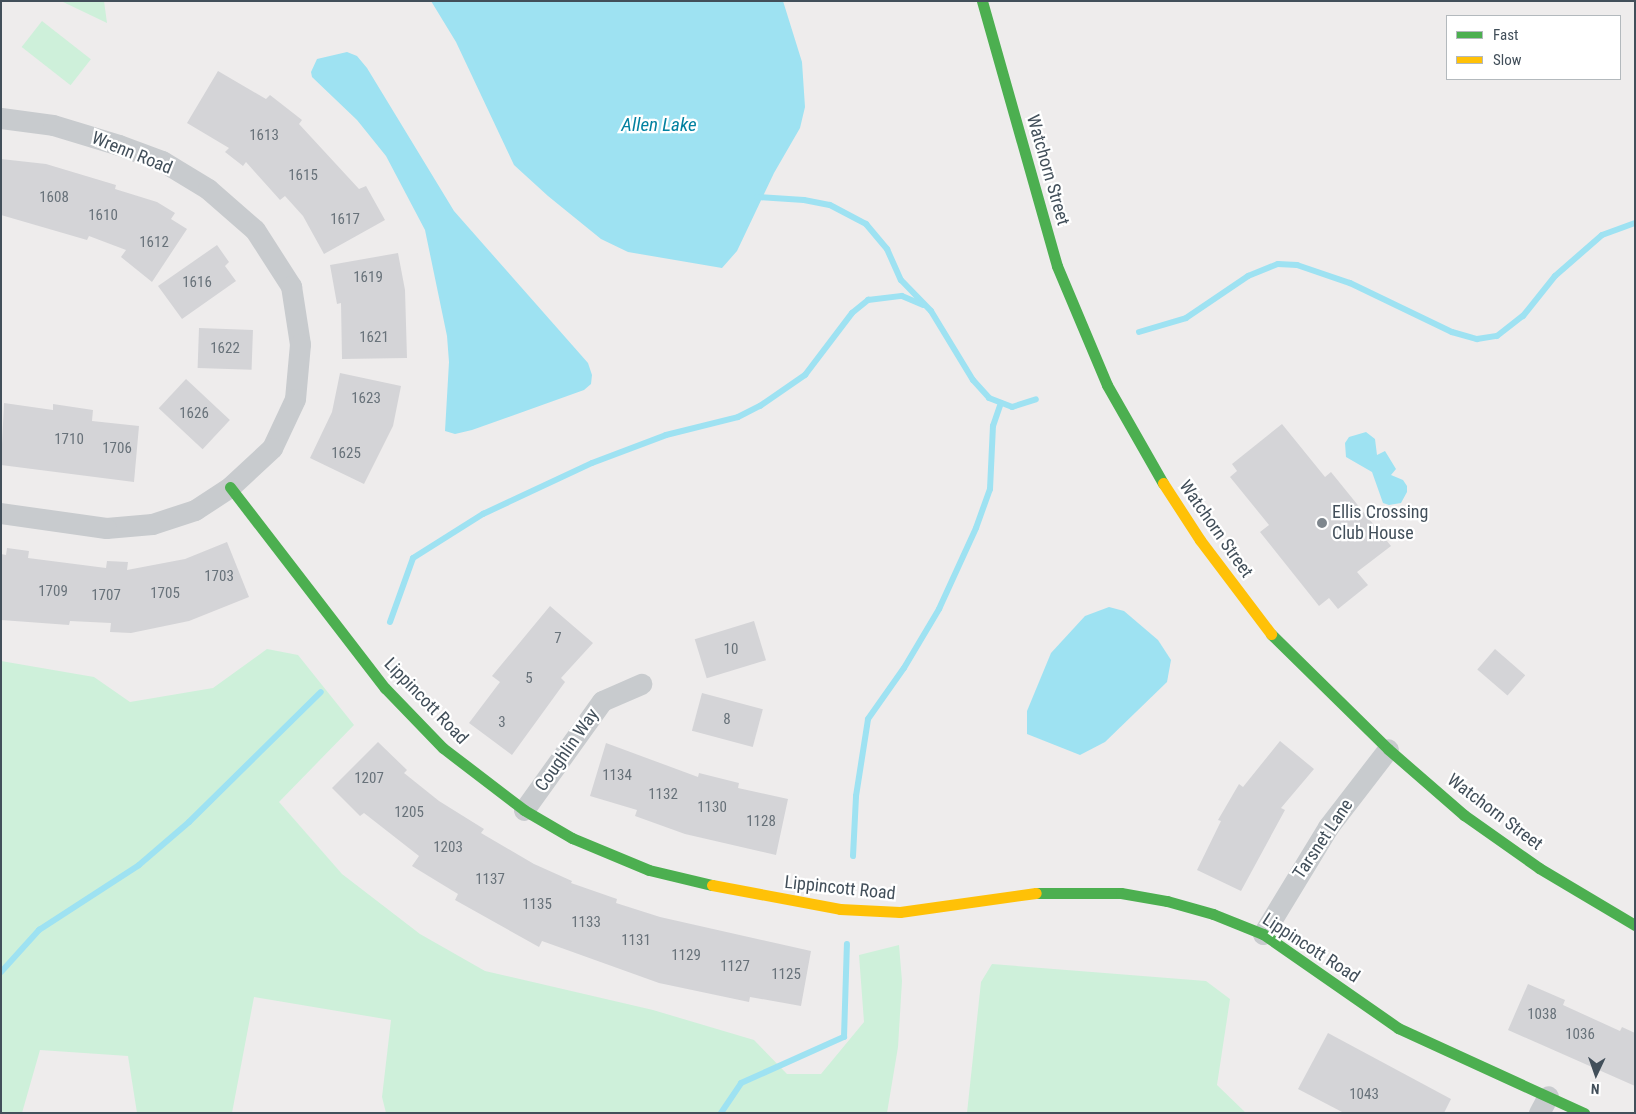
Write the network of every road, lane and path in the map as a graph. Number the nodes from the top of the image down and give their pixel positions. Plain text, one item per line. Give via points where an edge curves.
1 (982, 1) edge
2 (1, 118) edge
3 (230, 487) junction
4 (1, 513) edge
5 (641, 684) dead end
6 (1388, 749) junction
7 (524, 810) junction
8 (1635, 925) edge
9 (1263, 934) junction
10 (1543, 1104) edge
11 (1584, 1113) edge

1 - 6 street, Watchorn Street via 1057,266 1107,385 1146,458 1200,540 1268,630
2 - 3 street, Wrenn Road via 52,125 162,161 208,189 255,230 290,286 300,344 295,399 272,448
3 - 4 street, Wrenn Road via 195,510 152,524 106,528
3 - 7 street, Lippincott Road via 385,688 442,748
5 - 7 street, Coughlin Way via 602,700
6 - 8 street, Watchorn Street via 1464,815 1539,868
6 - 9 street, Tarsnet Lane via 1328,827
7 - 9 street, Lippincott Road via 572,838 649,870 748,894 840,909 900,912 1038,893 1121,893 1213,914
9 - 10 street, Lippincott Road via 1398,1028
10 - 11 street, Lippincott Road

